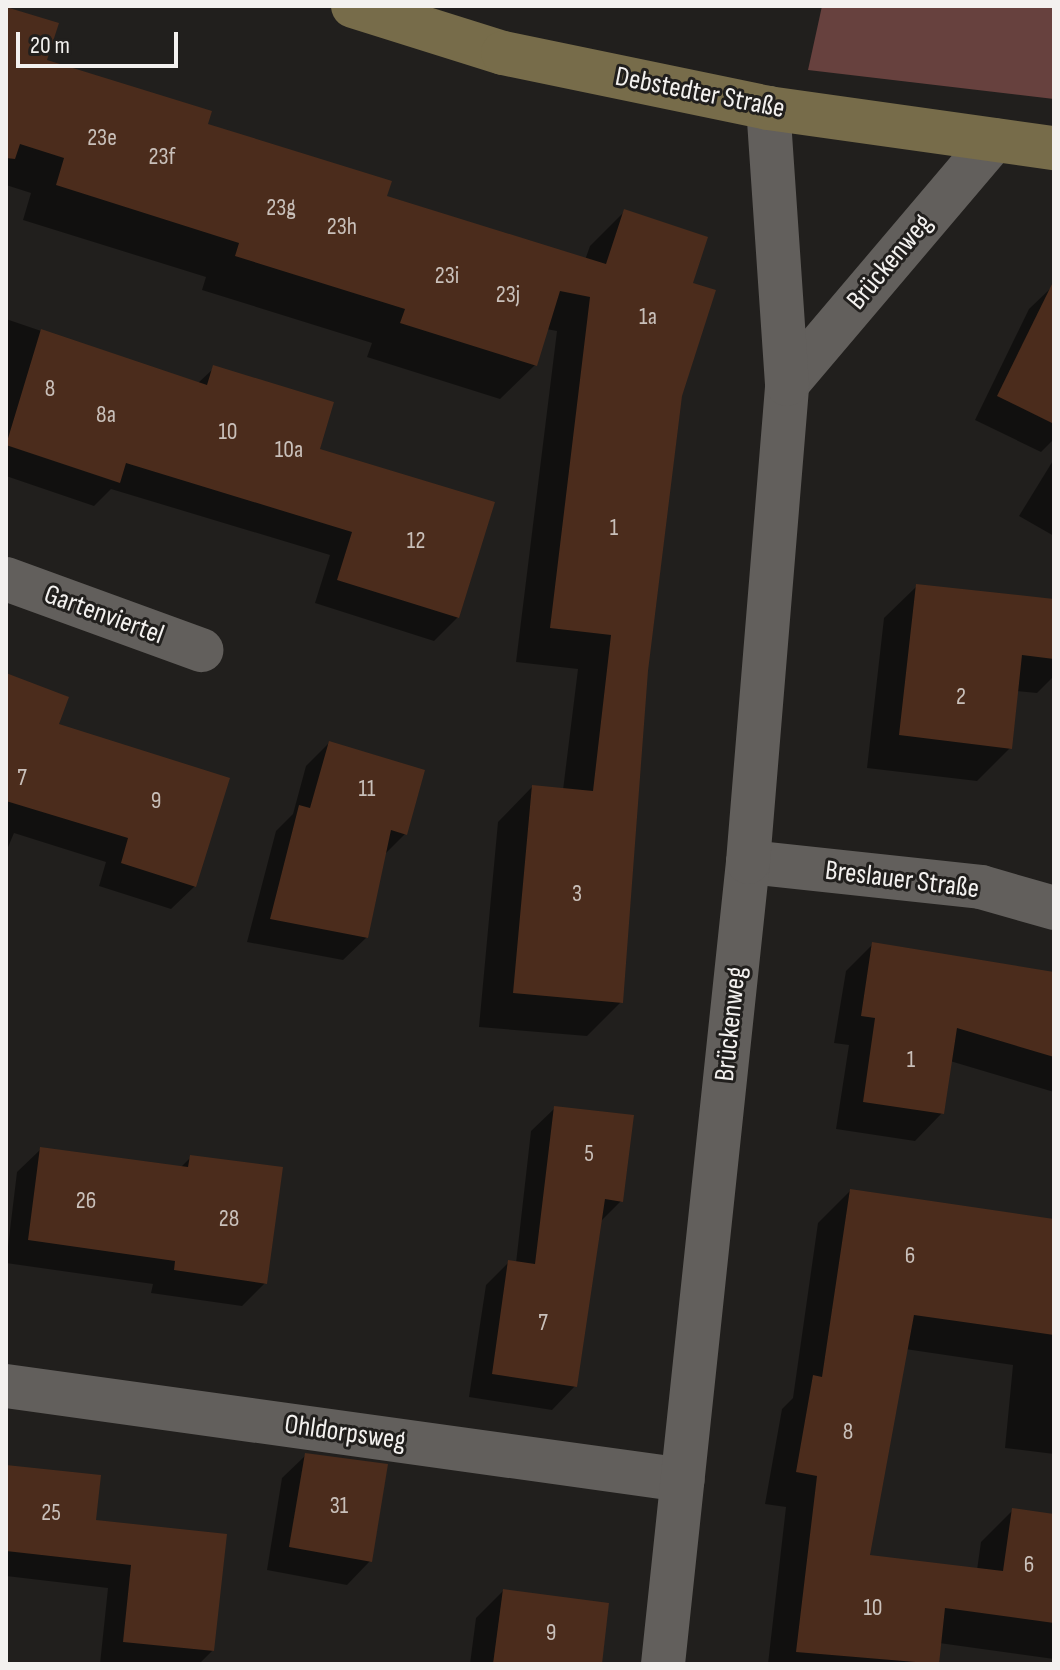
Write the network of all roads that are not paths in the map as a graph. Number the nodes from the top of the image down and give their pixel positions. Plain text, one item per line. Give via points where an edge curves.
1 (353, 6) edge
2 (768, 108) junction
3 (994, 140) junction
4 (1054, 148) edge
5 (787, 384) junction
6 (6, 579) edge
7 (201, 650) dead end
8 (748, 862) junction
9 (1054, 908) edge
10 (6, 1386) edge
11 (683, 1480) junction
12 (663, 1664) edge

1 - 2 main road, Debstedter Straße via 503,53
2 - 3 main road, Debstedter Straße
2 - 5 street, Brückenweg
3 - 4 main road, Debstedter Straße
3 - 5 street, Brückenweg
5 - 8 street, Brückenweg
6 - 7 street, Gartenviertel
8 - 9 street, Breslauer Straße via 981,887
8 - 11 street, Brückenweg
10 - 11 street, Ohldorpsweg
11 - 12 street, Brückenweg

